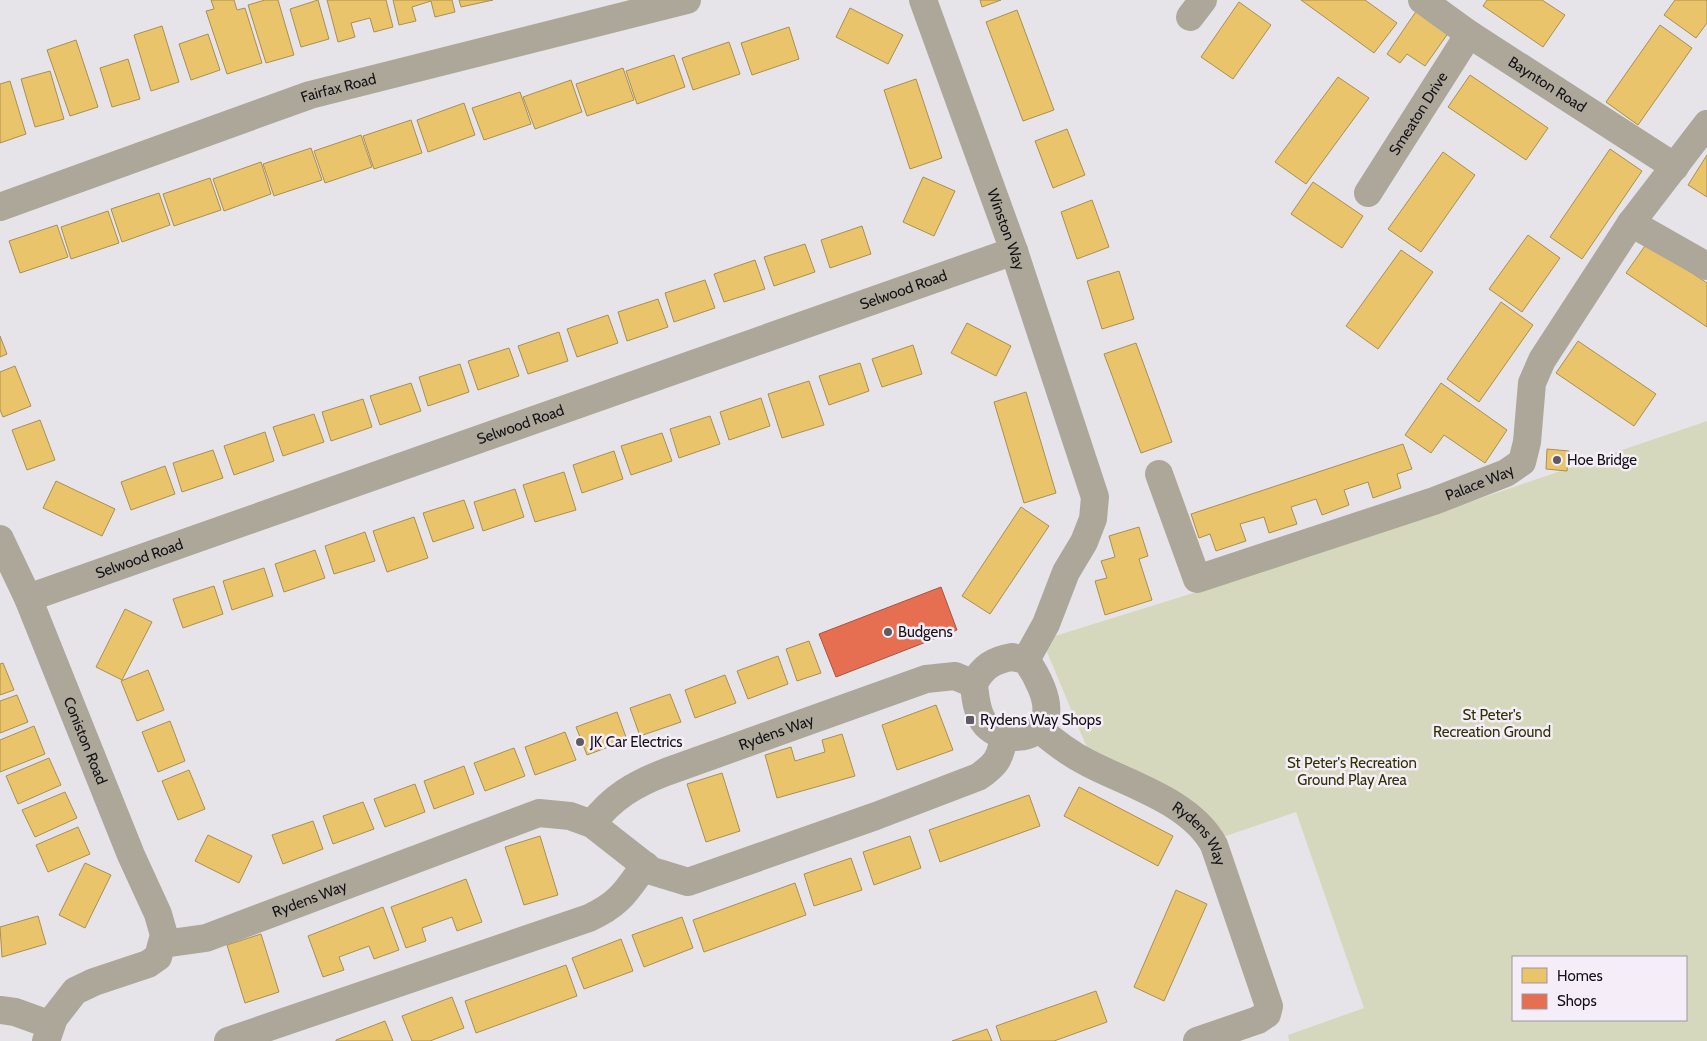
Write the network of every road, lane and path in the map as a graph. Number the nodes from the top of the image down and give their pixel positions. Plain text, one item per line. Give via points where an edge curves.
1 (687, 0) edge
2 (923, 0) edge
3 (1422, 0) edge
4 (1469, 34) junction
5 (1707, 124) edge
6 (1676, 167) junction
7 (1368, 193) dead end
8 (0, 207) edge
9 (1631, 223) junction
10 (1014, 251) junction
11 (1707, 266) edge
12 (1159, 474) dead end
13 (0, 540) edge
14 (28, 598) junction
15 (1026, 660) junction
16 (974, 684) junction
17 (1038, 728) junction
18 (1004, 737) junction
19 (592, 824) junction
20 (645, 865) junction
21 (163, 944) junction
22 (0, 1010) edge
23 (49, 1033) edge
24 (228, 1041) edge
25 (1197, 1041) edge

1 - 8 street, Fairfax Road via 310,95
2 - 10 street, Winston Way
3 - 4 street, Baynton Road
4 - 6 street, Baynton Road
4 - 7 street, Smeaton Drive
5 - 6 street, Palace Way
6 - 9 street, Palace Way
9 - 11 street
9 - 12 street, Palace Way via 1542,360 1532,383 1522,462 1506,474 1197,579
10 - 14 street, Selwood Road
10 - 15 street, Winston Way via 1095,497 1093,519 1084,542 1066,572 1046,624
13 - 14 street, Coniston Road
14 - 21 street, Coniston Road via 131,855 158,914
15 - 16 street via 1012,657 998,660 986,667
15 - 17 street via 1046,706 1045,718
16 - 18 street via 985,724
16 - 19 street, Rydens Way via 954,676 926,679 666,772 620,794
17 - 18 street via 1026,736
17 - 25 street, Rydens Way via 1085,762 1180,809 1206,830 1269,1006 1267,1014 1258,1020
18 - 20 street, Rydens Way via 1001,754 993,767 978,777 876,816 688,882 652,871
19 - 20 street, Rydens Way
19 - 21 street, Rydens Way via 570,816 539,813 206,938
20 - 24 street via 619,901 589,918
21 - 23 street via 158,957 148,964 75,991 64,1003
22 - 23 street via 15,1012

